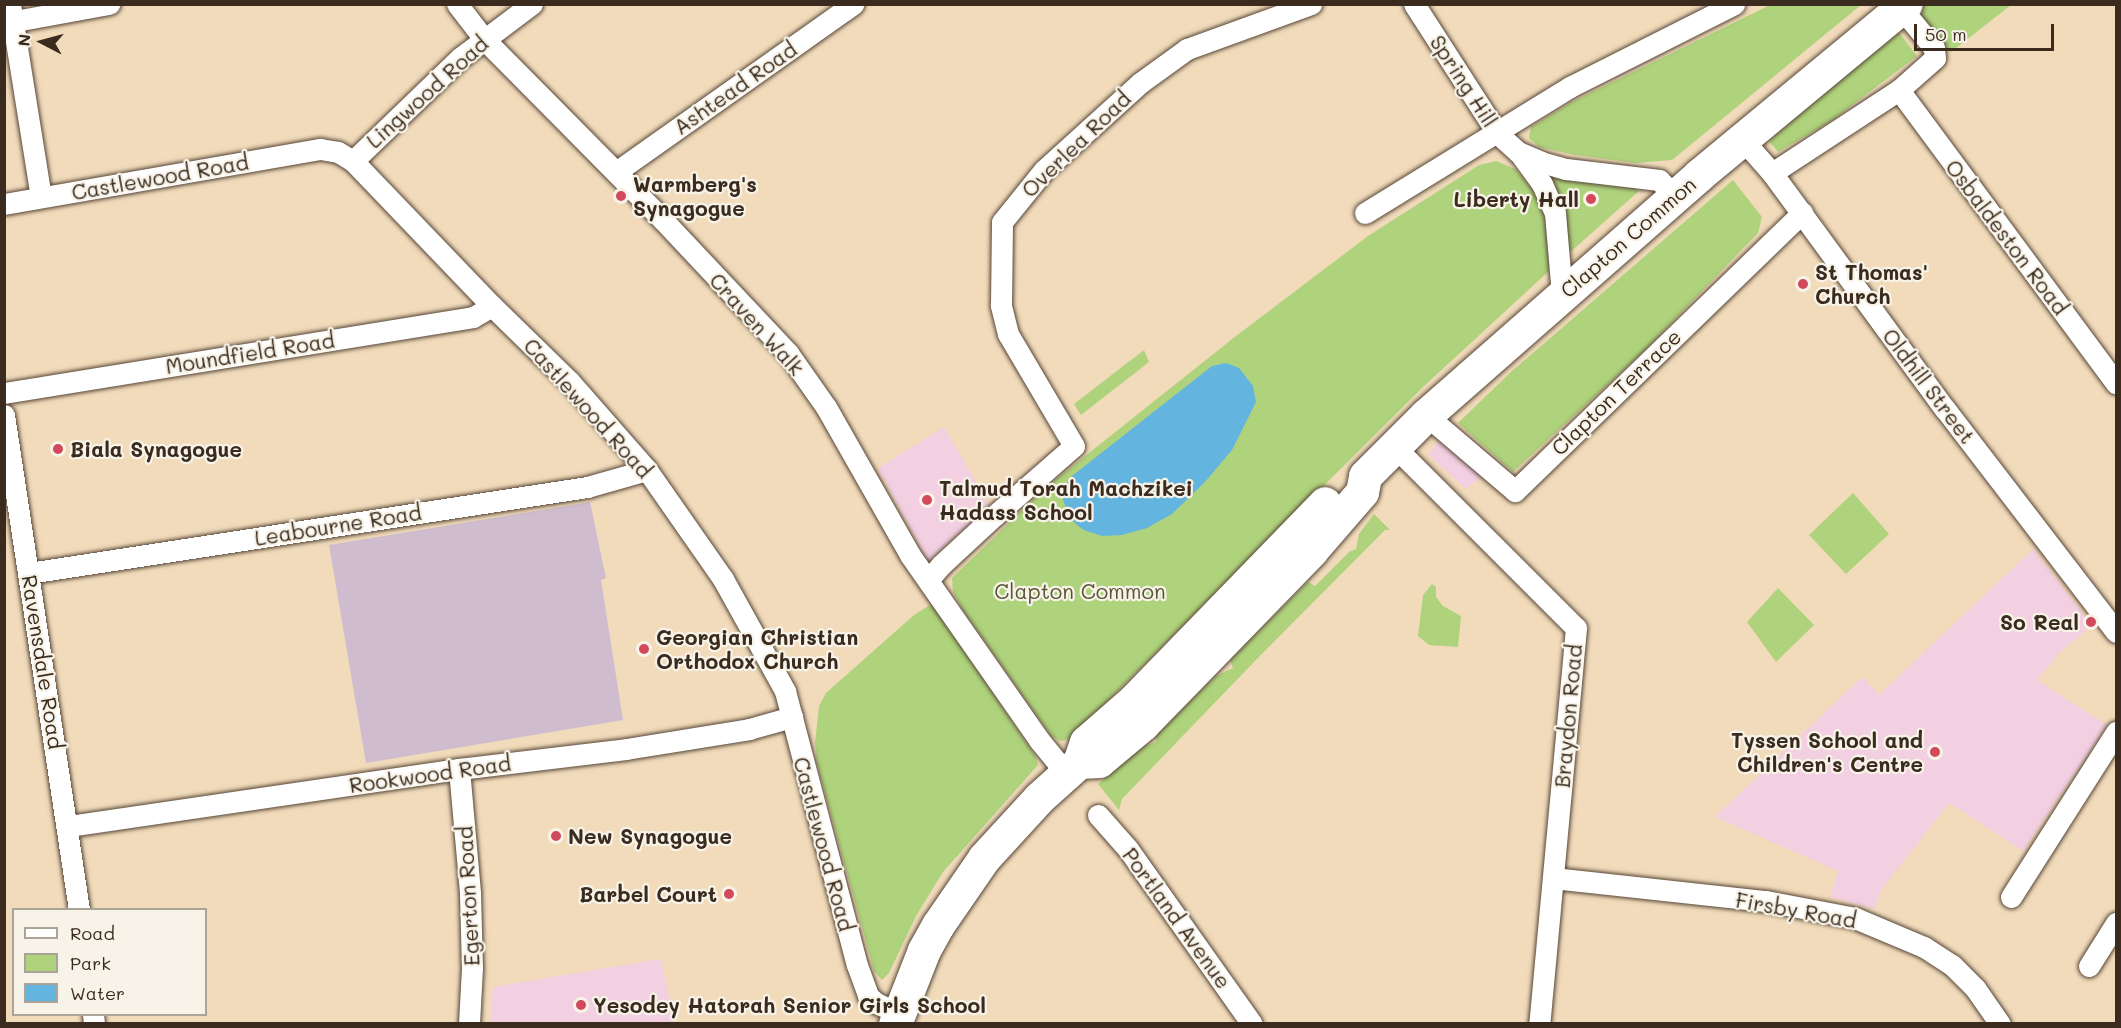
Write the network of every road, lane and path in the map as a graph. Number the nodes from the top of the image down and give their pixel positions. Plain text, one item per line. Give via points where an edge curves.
1 (109, 4) edge
2 (457, 4) edge
3 (532, 4) edge
4 (854, 4) edge
5 (1311, 4) edge
6 (1414, 4) edge
7 (1734, 4) edge
8 (1903, 6) edge
9 (9, 16) edge
10 (484, 39) junction
11 (1899, 90) junction
12 (1497, 133) junction
13 (1743, 140) junction
14 (1518, 152) junction
15 (353, 162) junction
16 (616, 172) junction
17 (1772, 173) junction
18 (1675, 196) junction
19 (41, 197) junction
20 (4, 204) edge
21 (1365, 213) dead end
22 (1802, 213) junction
23 (1562, 295) junction
24 (492, 306) junction
25 (2116, 383) edge
26 (4, 393) edge
27 (4, 415) edge
28 (1426, 415) junction
29 (1394, 446) junction
30 (647, 470) junction
31 (29, 573) junction
32 (928, 580) junction
33 (2116, 632) edge
34 (792, 717) junction
35 (2116, 732) edge
36 (1073, 767) junction
37 (459, 769) junction
38 (1098, 815) dead end
39 (68, 826) junction
40 (1553, 878) junction
41 (2011, 897) dead end
42 (79, 908) edge
43 (2116, 923) edge
44 (2089, 966) dead end
45 (897, 1018) edge
46 (469, 1023) edge
47 (1252, 1023) edge
48 (1539, 1023) edge
49 (2000, 1023) edge

1 - 9 street
2 - 10 street, Craven Walk
3 - 10 street, Lingwood Road
4 - 16 street, Ashtead Road
5 - 32 street, Overlea Road via 1187,49 1140,83 1044,170 1002,222 1001,304 1008,334 1074,446
6 - 12 street, Spring Hill
7 - 12 street via 1570,87
8 - 11 street, Clapton Common via 1934,48 1935,58
8 - 13 highway, Clapton Common
9 - 19 street
10 - 15 street, Lingwood Road
10 - 16 street, Craven Walk
11 - 17 street, Clapton Common
11 - 25 street, Osbaldeston Road
12 - 14 street, Spring Hill
12 - 21 street
13 - 17 street, Oldhill Street
13 - 18 highway, Clapton Common
14 - 18 street, Spring Hill via 1566,169 1659,180
14 - 23 street, Spring Hill via 1542,184 1555,213
15 - 19 street, Castlewood Road via 338,152 320,149
15 - 24 street, Castlewood Road
16 - 32 street, Craven Walk via 788,353 826,407
17 - 22 street, Oldhill Street
18 - 23 highway, Clapton Common
19 - 20 street, Castlewood Road
22 - 28 street, Clapton Terrace via 1515,491
22 - 33 street, Oldhill Street via 1945,409
23 - 28 highway, Clapton Common
24 - 26 street, Moundfield Road via 473,317
24 - 30 street, Castlewood Road via 570,382
27 - 31 street, Ravensdale Road
28 - 29 highway, Clapton Common
29 - 36 highway, Clapton Common via 1365,476 1349,479 1134,699 1086,742
29 - 40 street, Braydon Road via 1576,628
30 - 31 street, Leabourne Road via 588,487
30 - 34 street, Castlewood Road via 723,579 785,692
31 - 39 street, Ravensdale Road
32 - 36 street, Craven Walk via 1039,740
34 - 37 street, Rookwood Road via 749,729 626,749
34 - 45 street, Castlewood Road via 867,996
35 - 41 street
36 - 45 highway, Clapton Common via 1015,823 960,891 924,950
37 - 39 street, Rookwood Road
37 - 46 street, Egerton Road via 470,904
38 - 47 street, Portland Avenue via 1128,849
39 - 42 street, Ravensdale Road
40 - 48 street, Braydon Road
40 - 49 street, Firsby Road via 1766,902 1855,918 1924,947 1952,965 1975,988
43 - 44 street

